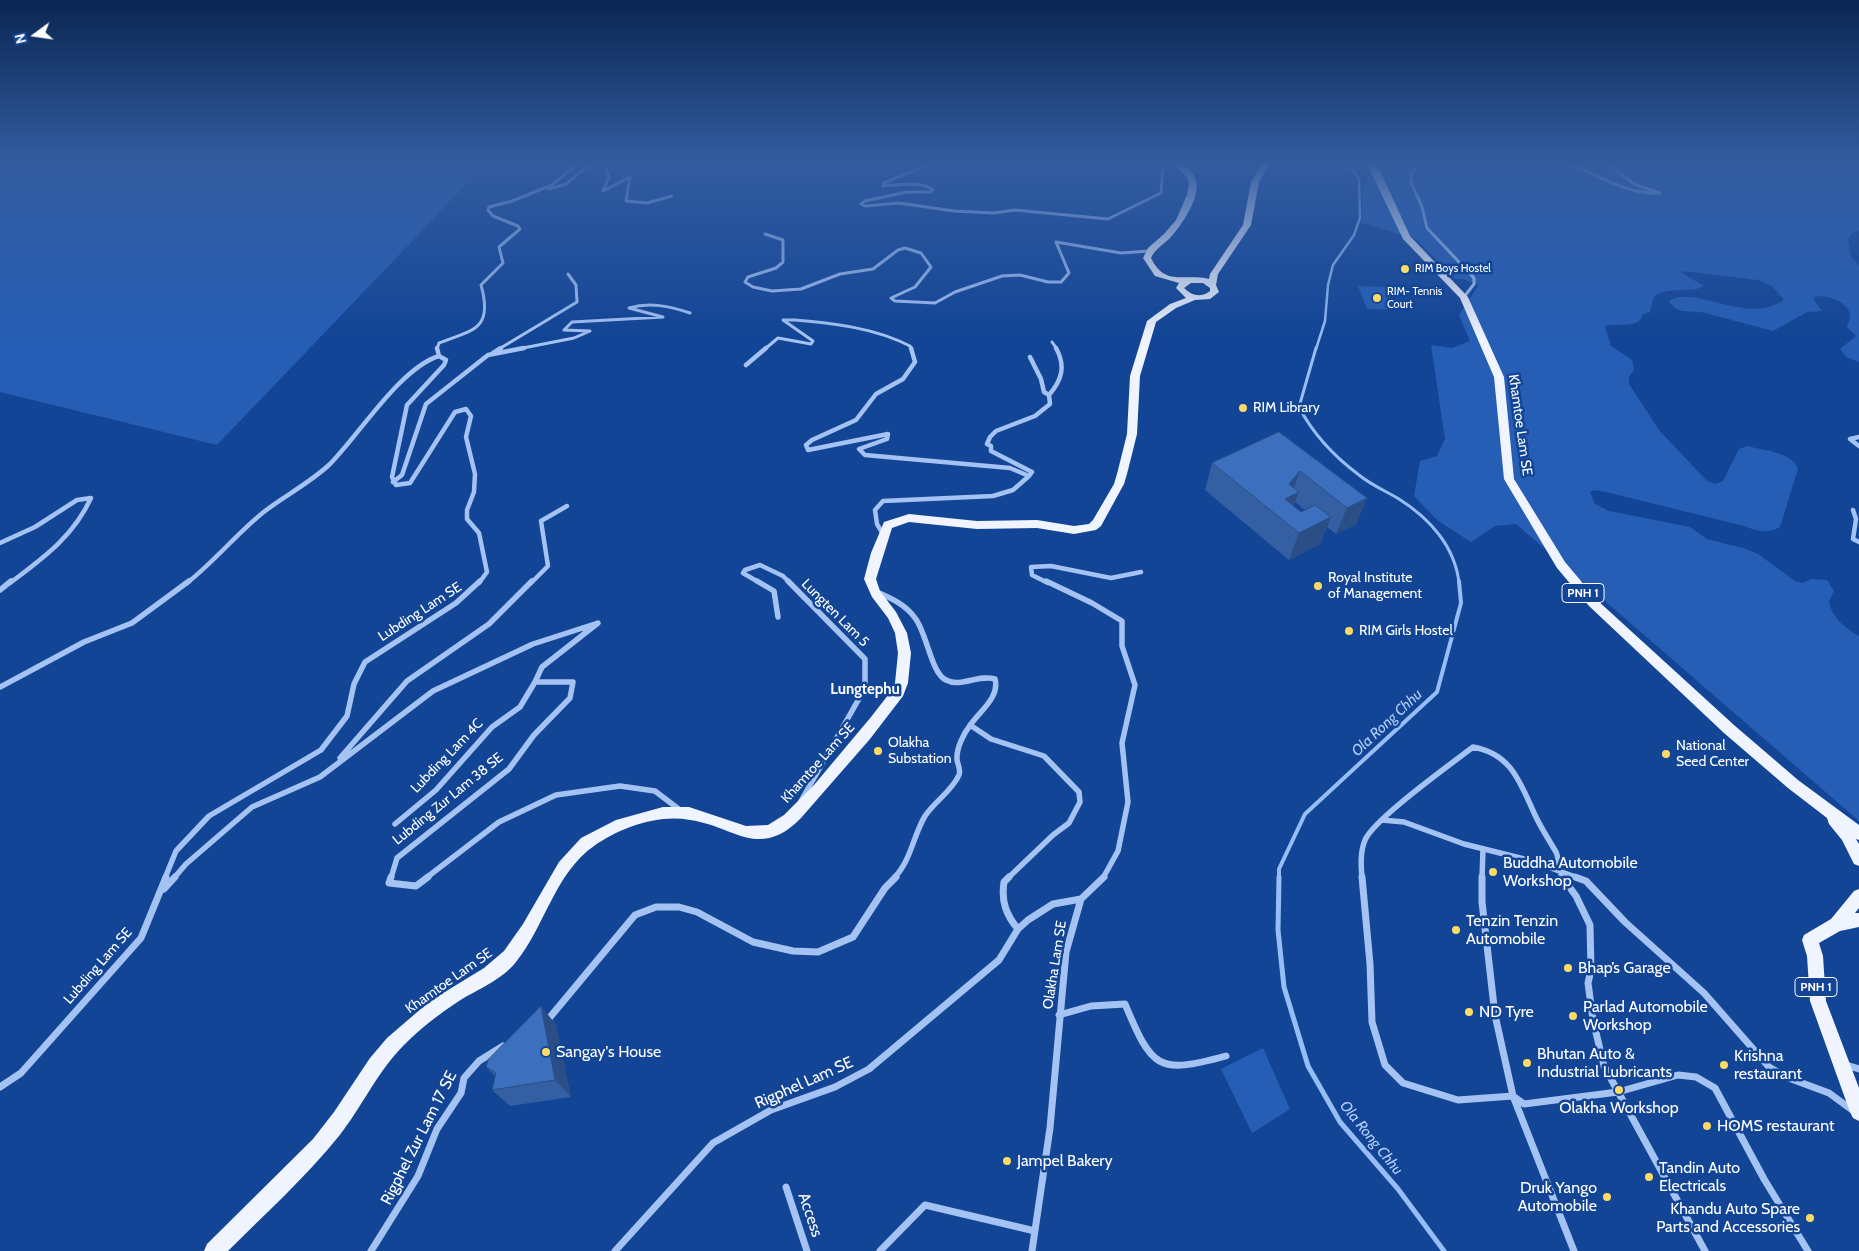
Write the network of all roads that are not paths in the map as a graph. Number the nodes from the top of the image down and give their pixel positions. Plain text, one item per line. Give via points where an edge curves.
1 (509, 222) edge
2 (1177, 222) edge
3 (1247, 222) edge
4 (1399, 222) edge
5 (1426, 222) edge
6 (765, 234) dead end
7 (1150, 251) junction
8 (568, 274) dead end
9 (1214, 274) junction
10 (1200, 280) junction
11 (1212, 285) junction
12 (1183, 291) junction
13 (1464, 297) junction
14 (690, 313) dead end
15 (1052, 342) dead end
16 (488, 355) junction
17 (439, 356) junction
18 (1030, 357) dead end
19 (746, 365) dead end
20 (1049, 395) junction
21 (1859, 437) edge
22 (1859, 446) edge
23 (1029, 476) junction
24 (393, 482) junction
25 (567, 506) dead end
26 (1854, 510) dead end
27 (883, 534) junction
28 (1859, 542) edge
29 (0, 543) edge
30 (1141, 572) dead end
31 (0, 590) edge
32 (875, 591) junction
33 (778, 617) dead end
34 (535, 682) junction
35 (0, 687) edge
36 (970, 725) junction
37 (338, 761) junction
38 (1826, 809) junction
39 (683, 813) junction
40 (792, 816) junction
41 (1381, 820) junction
42 (395, 824) dead end
43 (1859, 833) edge
44 (1483, 849) junction
45 (1859, 859) edge
46 (1559, 872) junction
47 (160, 893) junction
48 (1859, 896) edge
49 (1081, 899) junction
50 (1859, 920) edge
51 (1837, 924) junction
52 (1018, 929) junction
53 (1059, 1015) junction
54 (542, 1024) edge
55 (512, 1041) edge
56 (1226, 1056) dead end
57 (1840, 1063) junction
58 (1859, 1069) edge
59 (0, 1086) edge
60 (1618, 1092) junction
61 (1513, 1096) junction
62 (1859, 1114) edge
63 (786, 1187) dead end
64 (1035, 1231) junction
65 (214, 1251) edge
66 (371, 1251) edge
67 (615, 1251) edge
68 (807, 1251) edge
69 (880, 1251) edge
70 (1032, 1251) edge
71 (1574, 1251) edge
72 (1705, 1251) edge
73 (1808, 1251) edge

1 - 17 street via 520,229 499,246 503,263 481,285 485,298 480,326 476,331 439,343
2 - 7 main road
3 - 9 main road
4 - 13 main road, Khamtoe Lam SE / PNH 1 via 1406,237
5 - 13 street via 1427,228 1474,278 1474,284
6 - 7 street via 783,240 784,262 748,277 745,282 752,287 775,292 814,286 838,275 868,271 905,248 926,257 931,267 915,287 891,298 936,303 955,292 1002,276 1020,275 1061,282 1069,273 1056,242 1121,253
7 - 12 main road via 1147,258 1151,269
8 - 16 street via 576,285 577,302
9 - 10 main road
9 - 11 main road
10 - 11 main road
10 - 12 main road
11 - 12 main road via 1215,290 1211,296 1195,297
12 - 27 main road via 1152,321 1135,376 1132,434 1122,474 1107,508 1092,527 1074,530 1038,524 971,525 909,518 888,525
13 - 38 main road, Khamtoe Lam SE / PNH 1 via 1499,377 1509,479 1561,565 1621,630 1792,784
14 - 16 street via 643,303 629,308 663,317 572,322 564,330 590,331 574,338
15 - 20 street via 1064,367 1062,378
16 - 24 street via 426,404 402,475
17 - 24 street via 446,360 445,366 407,405
17 - 35 street via 429,359 390,393 329,465 265,511 234,537 211,564 162,602 132,623 84,642
18 - 20 street via 1044,392
19 - 23 street via 778,338 811,344 813,341 783,320 842,326 900,340 910,346 915,362 903,379 876,394 856,420 812,440 806,445 808,450 888,434 887,439 860,449 865,455 1010,468
20 - 23 street via 1047,409 1030,419 993,432 987,438 991,451 1026,467 1032,472
21 - 22 street via 1850,439
23 - 27 street via 1013,490 993,496 883,501 875,510 877,524
24 - 47 street, Lubding Lam SE via 396,485 410,483 455,412 469,412 466,437 475,474 467,519 479,533 487,572 474,589 456,603 365,662 354,684 347,716 326,744 286,772 209,816 176,851
25 - 37 street via 541,521 548,566 489,624 407,682
26 - 28 street via 1853,539
27 - 32 main road, Khamtoe Lam SE via 876,562 870,570 869,579
29 - 31 street via 35,527 77,500 91,498 73,532
30 - 49 street via 1111,578 1051,566 1031,568 1032,575 1122,621 1122,646 1135,685 1122,743 1128,802 1118,851 1106,875
32 - 36 street via 897,602 920,622 936,670 944,680 959,684 985,676 994,679 997,689
32 - 40 main road, Khamtoe Lam SE via 902,635 904,657 900,685 828,780
33 - 40 street, Lungten Lam 5 via 774,591 742,574 745,570 760,565 783,576 865,659 865,688
34 - 37 street via 542,667 598,623 533,644 433,692 354,753
34 - 39 street, Lubding Zur Lam 38 SE via 573,682 570,698 534,735 509,769 397,858 389,883 416,886 499,822 556,794 620,786 656,791
34 - 42 street, Lubding Lam 4C via 520,707 492,727 436,790
36 - 52 street via 991,739 1044,756 1079,792 1080,802 1069,823 1004,882 1003,905
36 - 54 street via 961,742 957,758 960,772 954,786 936,801 924,818 903,869 885,888 853,937 818,952 793,951 752,942 697,912 679,907 656,907 635,915 625,925 549,1020
37 - 47 street via 320,777 252,807 186,864
38 - 43 main road, Khamtoe Lam SE / PNH 1
38 - 45 main road, Khamtoe Lam SE / PNH 1 via 1847,835
39 - 40 main road, Khamtoe Lam SE via 747,834 766,832 784,825
39 - 65 main road, Khamtoe Lam SE via 621,824 583,846 563,871 510,958 490,975 426,1014 392,1045 334,1127 306,1160
41 - 44 street via 1404,822
41 - 46 street via 1473,747 1484,748 1501,757 1521,782 1557,855
41 - 61 street via 1366,839 1361,858 1372,1022 1385,1065 1402,1083 1458,1100
44 - 46 street via 1532,861
44 - 61 street via 1482,902 1495,1016
46 - 60 street via 1576,896 1590,925 1591,970 1588,983 1593,1020 1604,1066
46 - 62 street via 1592,884 1625,922 1704,993 1769,1066 1829,1093
47 - 59 street, Lubding Lam SE via 141,938 20,1072
48 - 51 main road, PNH 1
49 - 52 street, Rigphel Lam SE via 1053,904
49 - 53 street, Olakha Lam SE via 1066,952
50 - 51 main road, PNH 1
51 - 57 main road, PNH 1 via 1810,940 1815,956 1818,1001
52 - 67 street, Rigphel Lam SE via 999,960 869,1069 835,1087 771,1110 712,1143
53 - 56 street via 1091,1006 1125,1004 1154,1062 1164,1066 1191,1066
53 - 64 street, Olakha Lam SE via 1050,1128
55 - 66 street, Rigphel Zur Lam 17 SE via 479,1061 464,1078 461,1092 437,1129 418,1176
57 - 58 street
57 - 62 main road, PNH 1
60 - 61 street via 1524,1104
60 - 72 street
60 - 73 street via 1678,1075 1696,1077 1715,1088 1764,1179
61 - 71 street
63 - 68 street, Access
64 - 69 street via 925,1205
64 - 70 street, Olakha Lam SE

